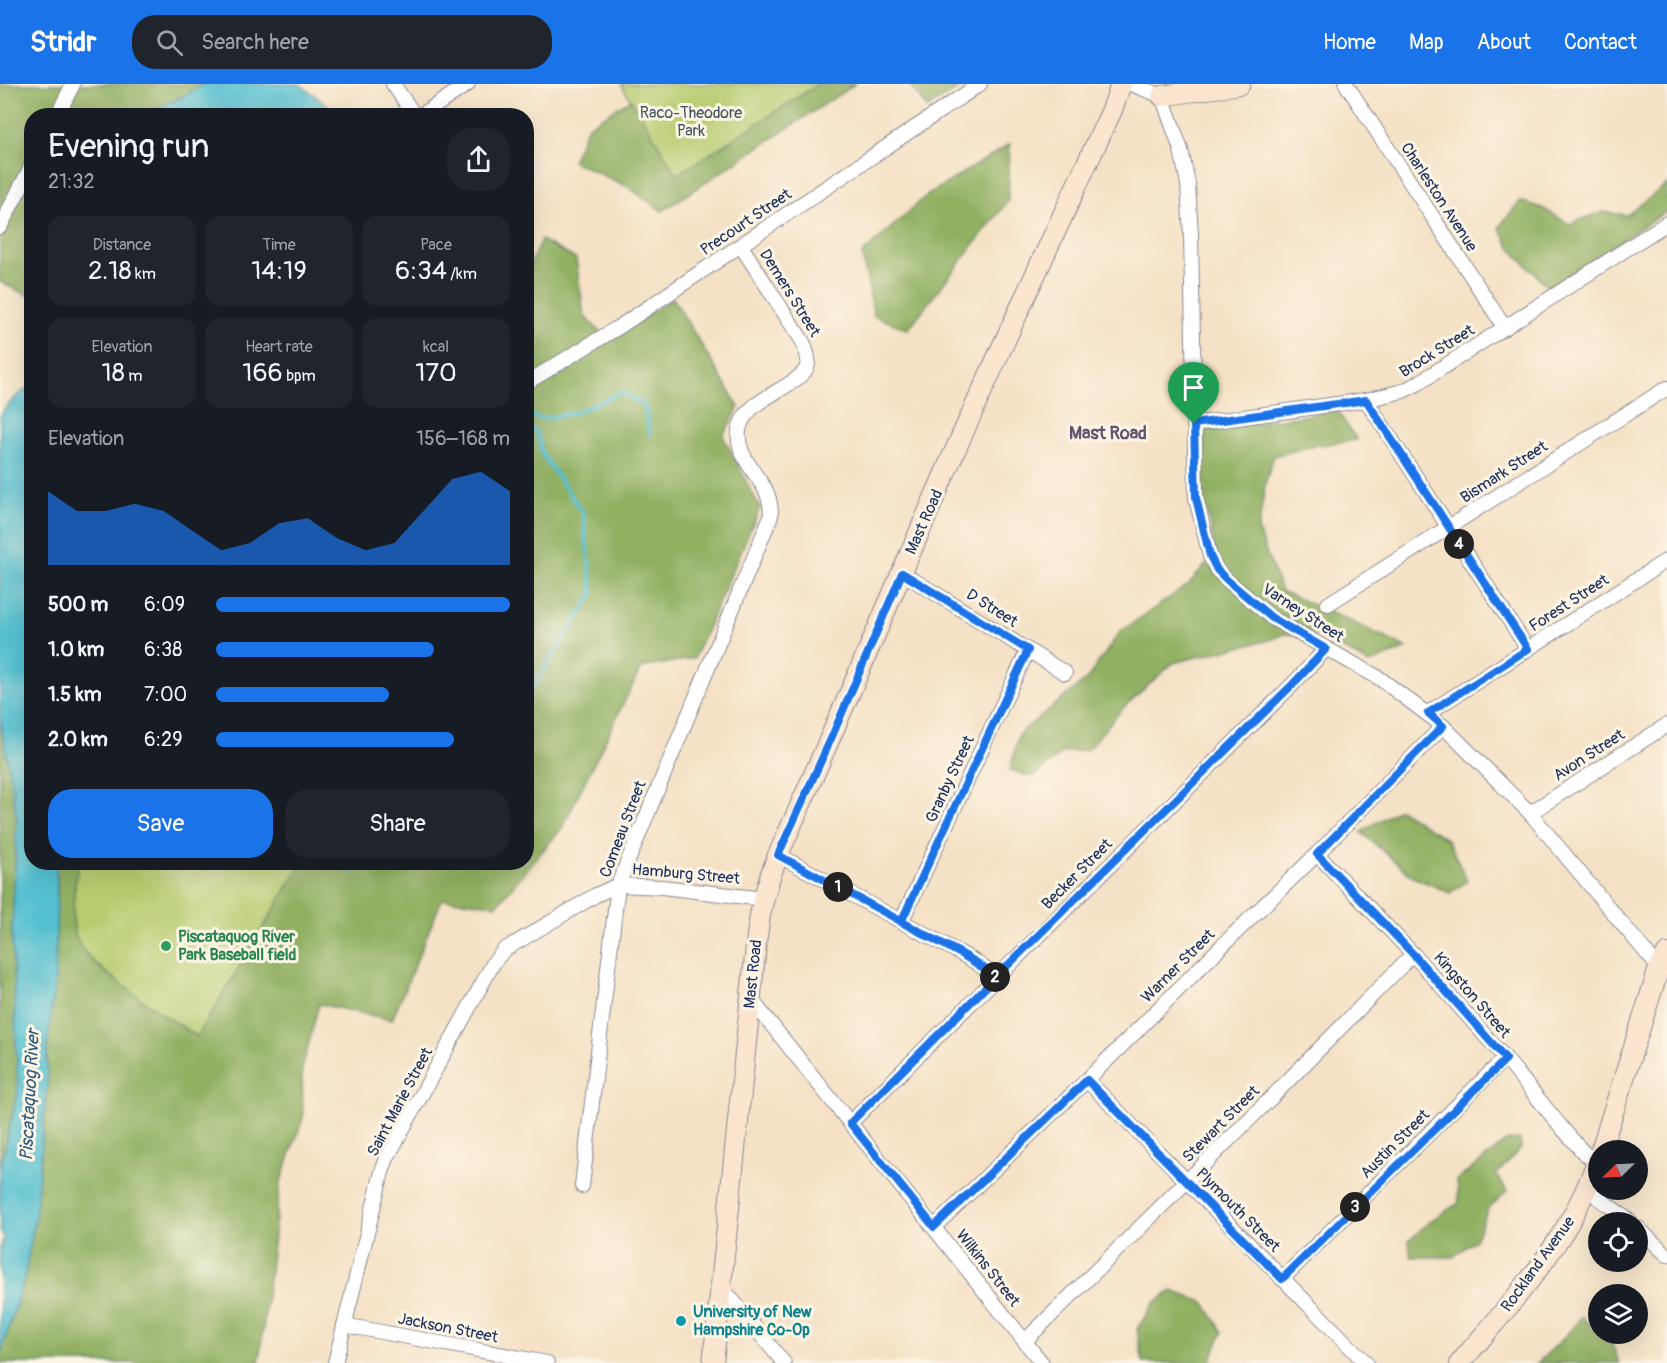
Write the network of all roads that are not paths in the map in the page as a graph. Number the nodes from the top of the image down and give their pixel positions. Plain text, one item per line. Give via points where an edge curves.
1 (73, 84) edge
2 (393, 84) edge
3 (468, 84) edge
4 (980, 84) edge
5 (1121, 84) edge
6 (1131, 84) edge
7 (1240, 84) edge
8 (1346, 84) edge
9 (1162, 96) junction
10 (61, 108) edge
11 (410, 108) edge
12 (432, 108) edge
13 (24, 180) edge
14 (1667, 223) edge
15 (0, 227) edge
16 (741, 246) junction
17 (1504, 328) junction
18 (534, 378) edge
19 (1666, 390) edge
20 (1366, 400) junction
21 (1194, 424) junction
22 (771, 505) joint
23 (1449, 527) junction
24 (1667, 560) edge
25 (902, 573) junction
26 (1328, 604) dead end
27 (1326, 649) junction
28 (1528, 649) junction
29 (1028, 650) junction
30 (1065, 672) dead end
31 (1428, 713) junction
32 (1667, 725) edge
33 (1443, 726) junction
34 (1530, 813) junction
35 (1317, 854) junction
36 (778, 855) junction
37 (618, 885) junction
38 (763, 899) junction
39 (901, 922) junction
40 (514, 943) joint
41 (1413, 954) junction
42 (1662, 970) edge
43 (996, 977) junction
44 (750, 998) junction
45 (1506, 1059) junction
46 (1087, 1080) junction
47 (850, 1123) junction
48 (1604, 1140) edge
49 (1588, 1153) edge
50 (1186, 1181) junction
51 (582, 1186) dead end
52 (1588, 1187) edge
53 (1587, 1190) junction
54 (1618, 1212) edge
55 (934, 1227) junction
56 (1648, 1237) edge
57 (1667, 1255) edge
58 (1282, 1279) junction
59 (720, 1285) junction
60 (344, 1325) junction
61 (1025, 1341) junction
62 (334, 1363) edge
63 (547, 1363) edge
64 (713, 1363) edge
65 (784, 1363) edge
66 (1042, 1363) edge
67 (1366, 1363) edge
68 (1460, 1363) edge

1 - 10 street
2 - 11 street
3 - 12 street
4 - 16 street, Precourt Street
5 - 25 main road, Mast Road
6 - 9 street
7 - 9 main road
8 - 17 street, Charleston Avenue
9 - 21 street, Varney Street via 1188,184
13 - 15 street
14 - 17 street, Brock Street
16 - 18 street, Precourt Street
16 - 22 street, Demers Street via 803,342 808,358 806,369 760,402 740,427 740,447
17 - 20 street, Brock Street via 1417,384
19 - 23 street, Bismark Street
20 - 21 street, Brock Street
20 - 23 street
21 - 27 street, Varney Street via 1196,498 1217,570 1272,618
22 - 37 street, Comeau Street via 766,529
23 - 26 street, Bismark Street
23 - 28 street
24 - 28 street, Forest Street
25 - 29 street, D Street
25 - 36 main road, Mast Road
27 - 31 street, Varney Street via 1379,678
27 - 43 street, Becker Street
28 - 31 street, Forest Street
29 - 30 street, D Street
29 - 39 street, Granby Street
31 - 33 street, Varney Street
32 - 34 street, Avon Street
33 - 34 street, Varney Street
33 - 35 street, Warner Street
34 - 42 street, Varney Street
35 - 41 street, Kingston Street
35 - 46 street, Warner Street
36 - 38 main road, Mast Road
36 - 39 street
37 - 38 street, Hamburg Street
37 - 40 street, Hamburg Street
37 - 51 street, Comeau Street
38 - 44 main road, Mast Road
39 - 43 street
40 - 60 street, Saint Marie Street via 494,962 387,1158
41 - 45 street, Kingston Street
41 - 50 street, Stewart Street
42 - 48 main road, Rockland Avenue
43 - 47 street, Becker Street
44 - 47 street, Wilkins Street
44 - 59 main road, Mast Road
45 - 49 street, Kingston Street via 1562,1128
45 - 58 street, Austin Street
46 - 50 street, Plymouth Street
46 - 55 street, Warner Street
47 - 55 street, Wilkins Street
50 - 58 street, Plymouth Street
50 - 61 street, Stewart Street
52 - 53 main road, Rockland Avenue
53 - 54 street
53 - 68 main road, Rockland Avenue via 1571,1221 1523,1290
55 - 61 street, Wilkins Street
56 - 57 street
58 - 67 street, Plymouth Street
59 - 64 main road, Mast Road
59 - 65 street
60 - 62 street, Saint Marie Street
60 - 63 street, Jackson Street
61 - 66 street, Wilkins Street

